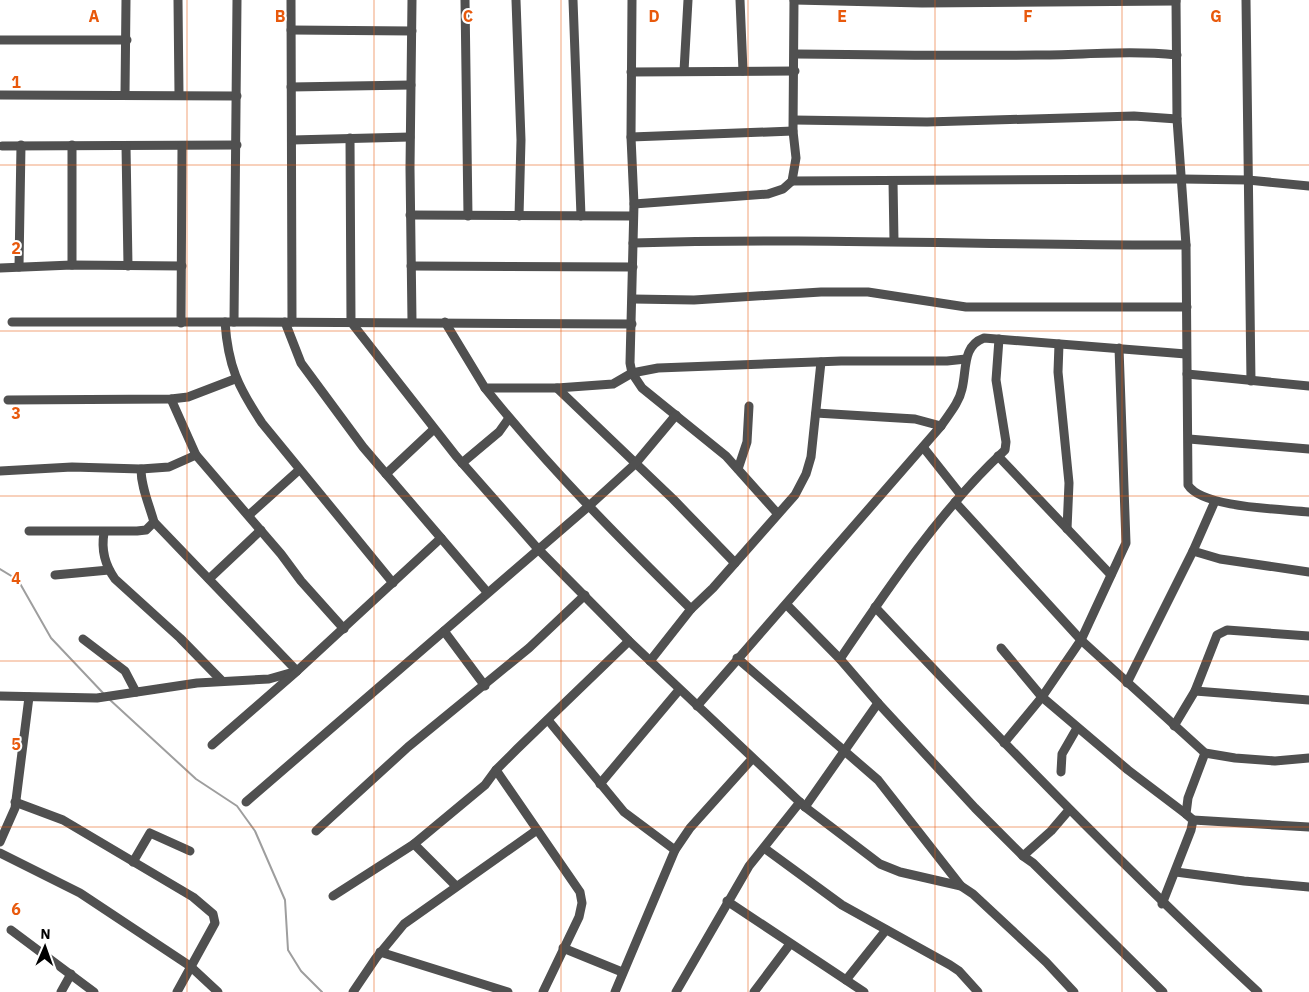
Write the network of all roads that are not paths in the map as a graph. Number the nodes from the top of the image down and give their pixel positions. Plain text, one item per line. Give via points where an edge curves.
1 (126, 0) edge
2 (178, 0) edge
3 (237, 0) edge
4 (291, 0) edge
5 (412, 0) edge
6 (465, 0) edge
7 (516, 0) edge
8 (573, 0) edge
9 (632, 0) edge
10 (688, 0) edge
11 (740, 0) edge
12 (794, 0) edge
13 (1246, 0) edge
14 (1176, 1) edge
15 (291, 30) junction
16 (412, 31) junction
17 (0, 40) edge
18 (127, 40) junction
19 (795, 54) junction
20 (1176, 55) junction
21 (743, 71) junction
22 (795, 71) junction
23 (632, 72) junction
24 (684, 72) junction
25 (412, 85) junction
26 (291, 87) junction
27 (125, 94) junction
28 (0, 95) edge
29 (179, 95) junction
30 (236, 96) junction
31 (1177, 119) junction
32 (794, 120) junction
33 (793, 131) junction
34 (410, 137) junction
35 (631, 137) junction
36 (350, 138) junction
37 (292, 140) junction
38 (20, 145) junction
39 (72, 145) junction
40 (237, 145) junction
41 (2, 146) dead end
42 (126, 146) junction
43 (182, 146) junction
44 (1183, 178) junction
45 (1248, 180) junction
46 (792, 181) junction
47 (893, 181) junction
48 (1309, 186) edge
49 (634, 204) junction
50 (410, 215) junction
51 (468, 216) junction
52 (519, 216) junction
53 (580, 216) junction
54 (633, 216) junction
55 (894, 241) junction
56 (633, 243) junction
57 (1186, 246) junction
58 (72, 265) junction
59 (128, 266) junction
60 (182, 266) junction
61 (411, 266) junction
62 (19, 267) junction
63 (633, 267) junction
64 (0, 268) edge
65 (633, 298) junction
66 (1187, 307) junction
67 (412, 321) junction
68 (12, 322) dead end
69 (224, 322) junction
70 (234, 322) junction
71 (288, 322) junction
72 (351, 322) junction
73 (445, 322) junction
74 (181, 324) junction
75 (632, 324) junction
76 (999, 340) junction
77 (1059, 344) junction
78 (1119, 348) junction
79 (1186, 354) junction
80 (966, 359) junction
81 (821, 362) junction
82 (632, 373) junction
83 (1187, 374) junction
84 (235, 379) junction
85 (1251, 381) junction
86 (1309, 386) edge
87 (486, 388) junction
88 (557, 388) junction
89 (171, 399) junction
90 (8, 400) dead end
91 (750, 406) dead end
92 (816, 413) junction
93 (676, 415) junction
94 (509, 418) junction
95 (941, 426) junction
96 (434, 429) junction
97 (1189, 439) junction
98 (922, 446) junction
99 (1309, 449) edge
100 (196, 455) junction
101 (998, 456) junction
102 (462, 463) junction
103 (635, 464) junction
104 (141, 469) junction
105 (738, 469) junction
106 (299, 470) junction
107 (0, 471) edge
108 (386, 474) junction
109 (958, 499) junction
110 (1215, 502) junction
111 (590, 505) junction
112 (1309, 512) edge
113 (777, 513) junction
114 (249, 515) junction
115 (154, 522) junction
116 (1067, 529) junction
117 (261, 530) junction
118 (29, 531) dead end
119 (104, 532) junction
120 (441, 538) junction
121 (538, 549) junction
122 (1193, 551) junction
123 (734, 563) junction
124 (108, 570) junction
125 (1309, 572) edge
126 (55, 575) dead end
127 (1111, 576) junction
128 (209, 579) junction
129 (393, 583) junction
130 (487, 592) junction
131 (585, 596) junction
132 (787, 605) junction
133 (875, 607) junction
134 (691, 609) junction
135 (344, 629) junction
136 (444, 631) junction
137 (1309, 636) edge
138 (83, 639) dead end
139 (1080, 640) junction
140 (629, 641) junction
141 (1001, 648) dead end
142 (738, 658) junction
143 (840, 659) junction
144 (650, 661) junction
145 (298, 671) junction
146 (222, 681) junction
147 (1127, 682) junction
148 (485, 686) junction
149 (679, 690) junction
150 (1195, 691) junction
151 (136, 692) junction
152 (0, 696) edge
153 (29, 697) junction
154 (1042, 697) junction
155 (1309, 700) edge
156 (878, 703) junction
157 (697, 706) junction
158 (548, 720) junction
159 (1174, 726) junction
160 (1078, 728) junction
161 (1004, 743) junction
162 (212, 745) dead end
163 (844, 750) junction
164 (1205, 753) junction
165 (1309, 758) edge
166 (752, 759) junction
167 (496, 770) junction
168 (1061, 772) dead end
169 (600, 784) junction
170 (15, 802) junction
171 (246, 802) dead end
172 (802, 804) junction
173 (1069, 810) junction
174 (1190, 817) junction
175 (1309, 827) edge
176 (537, 830) junction
177 (316, 831) dead end
178 (0, 842) edge
179 (414, 844) junction
180 (764, 848) junction
181 (675, 850) junction
182 (190, 851) dead end
183 (0, 853) edge
184 (1023, 856) junction
185 (133, 862) junction
186 (1176, 872) junction
187 (456, 886) junction
188 (961, 886) junction
189 (1309, 887) edge
190 (333, 896) dead end
191 (727, 901) junction
192 (1162, 904) junction
193 (11, 930) dead end
194 (886, 930) junction
195 (790, 944) junction
196 (563, 948) junction
197 (380, 952) junction
198 (190, 966) junction
199 (622, 972) junction
200 (71, 974) junction
201 (846, 980) junction
202 (61, 992) edge
203 (94, 992) edge
204 (177, 992) edge
205 (218, 992) edge
206 (353, 992) edge
207 (508, 992) edge
208 (543, 992) edge
209 (615, 992) edge
210 (676, 992) edge
211 (754, 992) edge
212 (864, 992) edge
213 (978, 992) edge
214 (1074, 992) edge
215 (1163, 992) edge
216 (1258, 992) edge

1 - 18 street
2 - 29 street
3 - 30 street
4 - 15 street
5 - 16 street
6 - 51 street
7 - 52 street via 521,140
8 - 53 street
9 - 23 street
10 - 24 street
11 - 21 street
12 - 14 street via 922,3
12 - 19 street
13 - 45 street
14 - 20 street
15 - 16 street
15 - 26 street
16 - 25 street
17 - 18 street
18 - 27 street
19 - 20 street via 1028,55 1128,51
19 - 22 street
20 - 31 street
21 - 22 street
21 - 24 street
22 - 32 street
23 - 24 street
23 - 35 street
25 - 26 street
25 - 34 street
26 - 37 street
27 - 28 street
27 - 29 street
29 - 30 street
30 - 40 street
31 - 32 street via 1134,116 926,122
31 - 44 street
32 - 33 street
33 - 35 street
33 - 46 street via 796,158
34 - 36 street
34 - 50 street
35 - 49 street
36 - 37 street
36 - 72 street
37 - 71 street
38 - 39 street
38 - 41 street
38 - 62 street
39 - 42 street
39 - 58 street
40 - 43 street
40 - 70 street
42 - 43 street
42 - 59 street
43 - 60 street
44 - 45 street
44 - 47 street
44 - 57 street
45 - 48 street
45 - 85 street
46 - 47 street
46 - 49 street via 783,189 768,194
47 - 55 street
49 - 54 street
50 - 51 street
50 - 61 street
51 - 52 street
52 - 53 street
53 - 54 street
54 - 56 street
55 - 56 street
55 - 57 street
56 - 63 street
57 - 66 street
58 - 59 street
58 - 62 street
59 - 60 street
60 - 74 street
61 - 63 street
61 - 67 street
62 - 64 street
63 - 65 street
65 - 66 street via 694,300 868,292 966,308
65 - 75 street
66 - 79 street
67 - 72 street
67 - 73 street
68 - 74 street
69 - 70 street
69 - 74 street
69 - 84 street
70 - 71 street
71 - 72 street
71 - 108 street via 301,363
72 - 96 street
73 - 75 street
73 - 87 street
75 - 82 street
76 - 77 street
76 - 80 street via 984,338 976,341
76 - 101 street via 996,380 1006,442 1005,450
77 - 78 street
77 - 116 street via 1058,372 1069,483
78 - 79 street
78 - 127 street via 1126,543
79 - 83 street
80 - 81 street
80 - 95 street via 962,388 955,406
81 - 82 street via 658,368
81 - 92 street
82 - 88 street via 614,384
82 - 93 street via 642,388
83 - 85 street
83 - 97 street
84 - 89 street via 188,397
84 - 106 street via 262,424
85 - 86 street
87 - 88 street
87 - 94 street
88 - 103 street
89 - 90 street
89 - 100 street
91 - 105 street via 747,442
92 - 95 street via 915,420
92 - 113 street via 806,474 795,495
93 - 103 street
93 - 105 street
94 - 102 street via 499,432
94 - 111 street
95 - 98 street
96 - 102 street
96 - 108 street
97 - 99 street
97 - 110 street via 1188,485 1191,491
98 - 109 street
98 - 132 street
100 - 104 street via 169,467
100 - 114 street
101 - 109 street
101 - 116 street
102 - 121 street
103 - 111 street
103 - 123 street
104 - 107 street via 72,467
104 - 115 street via 141,483
105 - 113 street
106 - 114 street
106 - 129 street
108 - 120 street
109 - 133 street
109 - 139 street
110 - 112 street
110 - 122 street
111 - 121 street
111 - 134 street
113 - 123 street
114 - 117 street
115 - 119 street via 146,530
115 - 128 street
116 - 127 street
117 - 128 street
117 - 135 street
118 - 119 street
119 - 124 street via 102,550
120 - 129 street
120 - 130 street
121 - 130 street
121 - 131 street
122 - 125 street via 1220,559
122 - 147 street
123 - 134 street
124 - 126 street
124 - 146 street
127 - 139 street
128 - 145 street
129 - 135 street
130 - 136 street
131 - 140 street
131 - 148 street
132 - 142 street
132 - 143 street
133 - 143 street
133 - 161 street
134 - 144 street
135 - 145 street
136 - 148 street
136 - 171 street
137 - 150 street via 1222,632 1217,635
138 - 151 street via 125,670
139 - 147 street
139 - 154 street
140 - 144 street
140 - 158 street
141 - 154 street
142 - 157 street
142 - 163 street
143 - 156 street
144 - 149 street
145 - 146 street via 269,679
145 - 162 street
146 - 151 street
147 - 159 street
148 - 177 street via 408,747
149 - 157 street
149 - 169 street
150 - 155 street
150 - 159 street
151 - 153 street via 96,698
152 - 153 street
153 - 170 street
154 - 160 street
154 - 161 street
156 - 163 street
156 - 184 street
157 - 166 street
158 - 167 street
158 - 169 street
159 - 164 street
160 - 168 street via 1062,754
160 - 174 street
161 - 173 street
163 - 172 street
163 - 188 street via 878,780
164 - 165 street via 1275,761
164 - 174 street via 1188,798
166 - 172 street
166 - 181 street via 690,828
167 - 176 street
167 - 179 street via 485,785
169 - 181 street via 629,817
170 - 178 street
170 - 185 street via 63,820
172 - 180 street
172 - 188 street via 880,864
173 - 184 street
173 - 192 street
174 - 175 street
174 - 186 street
176 - 187 street
176 - 196 street via 580,892 579,917
179 - 187 street
179 - 190 street
180 - 191 street
180 - 194 street via 842,905
181 - 199 street
182 - 185 street via 150,833
183 - 198 street via 80,893
184 - 215 street
185 - 198 street via 193,897 214,914 215,923
186 - 189 street
186 - 192 street
187 - 197 street via 404,924
188 - 214 street via 1046,962
191 - 195 street
191 - 210 street
192 - 216 street
193 - 200 street
194 - 201 street
194 - 213 street via 959,971
195 - 201 street
195 - 211 street
196 - 199 street
196 - 208 street
197 - 206 street
197 - 207 street
198 - 204 street
198 - 205 street
199 - 209 street
200 - 202 street
200 - 203 street
201 - 212 street

